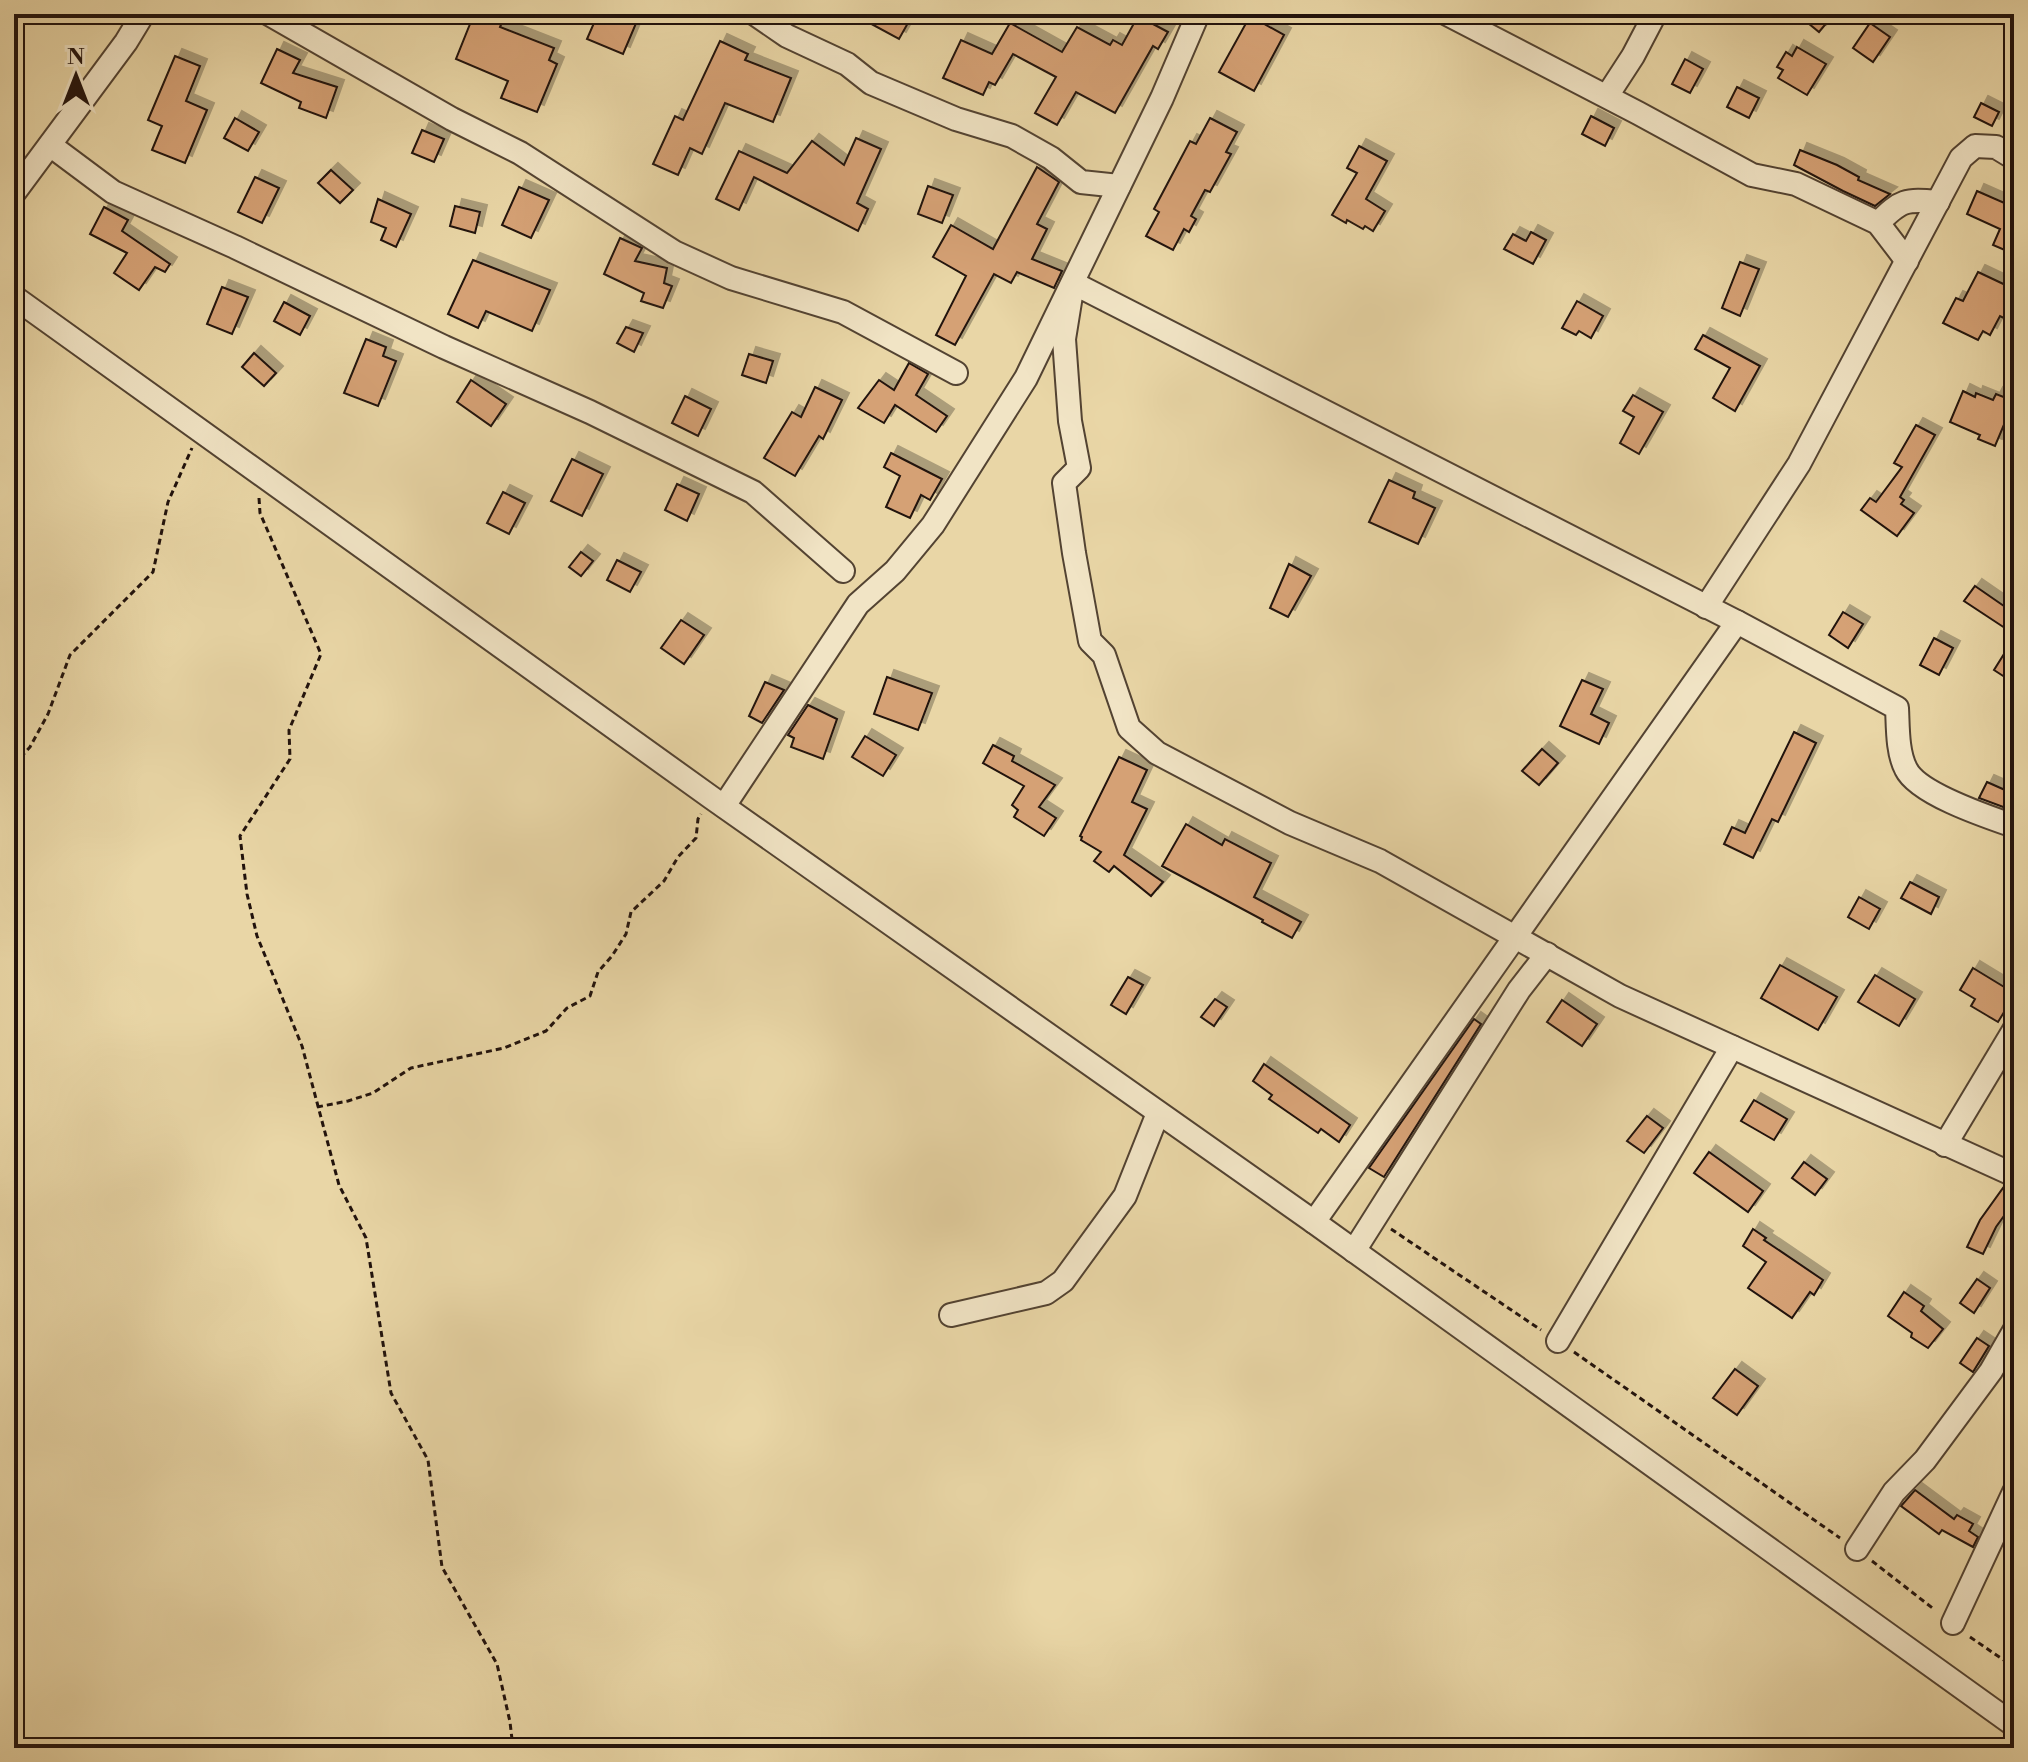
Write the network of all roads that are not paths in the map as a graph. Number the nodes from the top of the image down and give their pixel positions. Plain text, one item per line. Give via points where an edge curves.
1 (143, 14) edge
2 (269, 14) edge
3 (755, 14) edge
4 (1198, 14) edge
5 (1447, 14) edge
6 (1655, 14) edge
7 (1607, 96) junction
8 (50, 145) junction
9 (2014, 158) edge
10 (1119, 186) junction
11 (14, 193) edge
12 (1938, 202) junction
13 (1878, 223) junction
14 (1907, 261) junction
15 (1073, 283) junction
16 (14, 297) edge
17 (956, 373) dead end
18 (843, 571) dead end
19 (1706, 607) junction
20 (1737, 622) junction
21 (718, 802) junction
22 (2014, 826) edge
23 (1516, 937) junction
24 (1547, 954) junction
25 (2014, 1030) edge
26 (1732, 1047) junction
27 (1158, 1113) junction
28 (1945, 1145) junction
29 (2014, 1175) edge
30 (1314, 1222) junction
31 (1354, 1251) junction
32 (951, 1315) dead end
33 (2014, 1331) edge
34 (1558, 1341) road end
35 (2014, 1492) edge
36 (1857, 1549) road end
37 (1953, 1623) road end
38 (2014, 1725) edge

1 - 8 street
2 - 17 street via 520,153 674,252 731,278 843,312
3 - 10 street via 787,36 847,64 871,83 1012,136 1081,182
4 - 10 street
5 - 7 street
6 - 7 street
7 - 13 street via 1752,175 1796,184
8 - 11 street
8 - 18 street via 113,192 753,492
9 - 12 street via 1996,147 1975,146 1961,158
10 - 15 street
12 - 13 street via 1899,203
12 - 14 street
13 - 14 street
14 - 19 street via 1799,464
15 - 19 street
15 - 21 street via 1026,378 933,525 895,571 858,604
15 - 23 street via 1064,339 1079,468 1064,483 1067,508 1090,641 1104,655 1129,728 1157,753 1290,823 1380,861
16 - 21 street
19 - 20 street
20 - 22 street via 1897,708 1906,770 1927,790
20 - 23 street
21 - 27 street
23 - 24 street
23 - 30 street
24 - 26 street via 1633,1002
24 - 31 street
25 - 28 street
26 - 28 street
26 - 34 street
27 - 30 street
27 - 32 street via 1125,1196 1063,1281 1046,1293
28 - 29 street
30 - 31 street
31 - 38 street
33 - 36 street via 1991,1371 1925,1460 1894,1492
35 - 37 street

